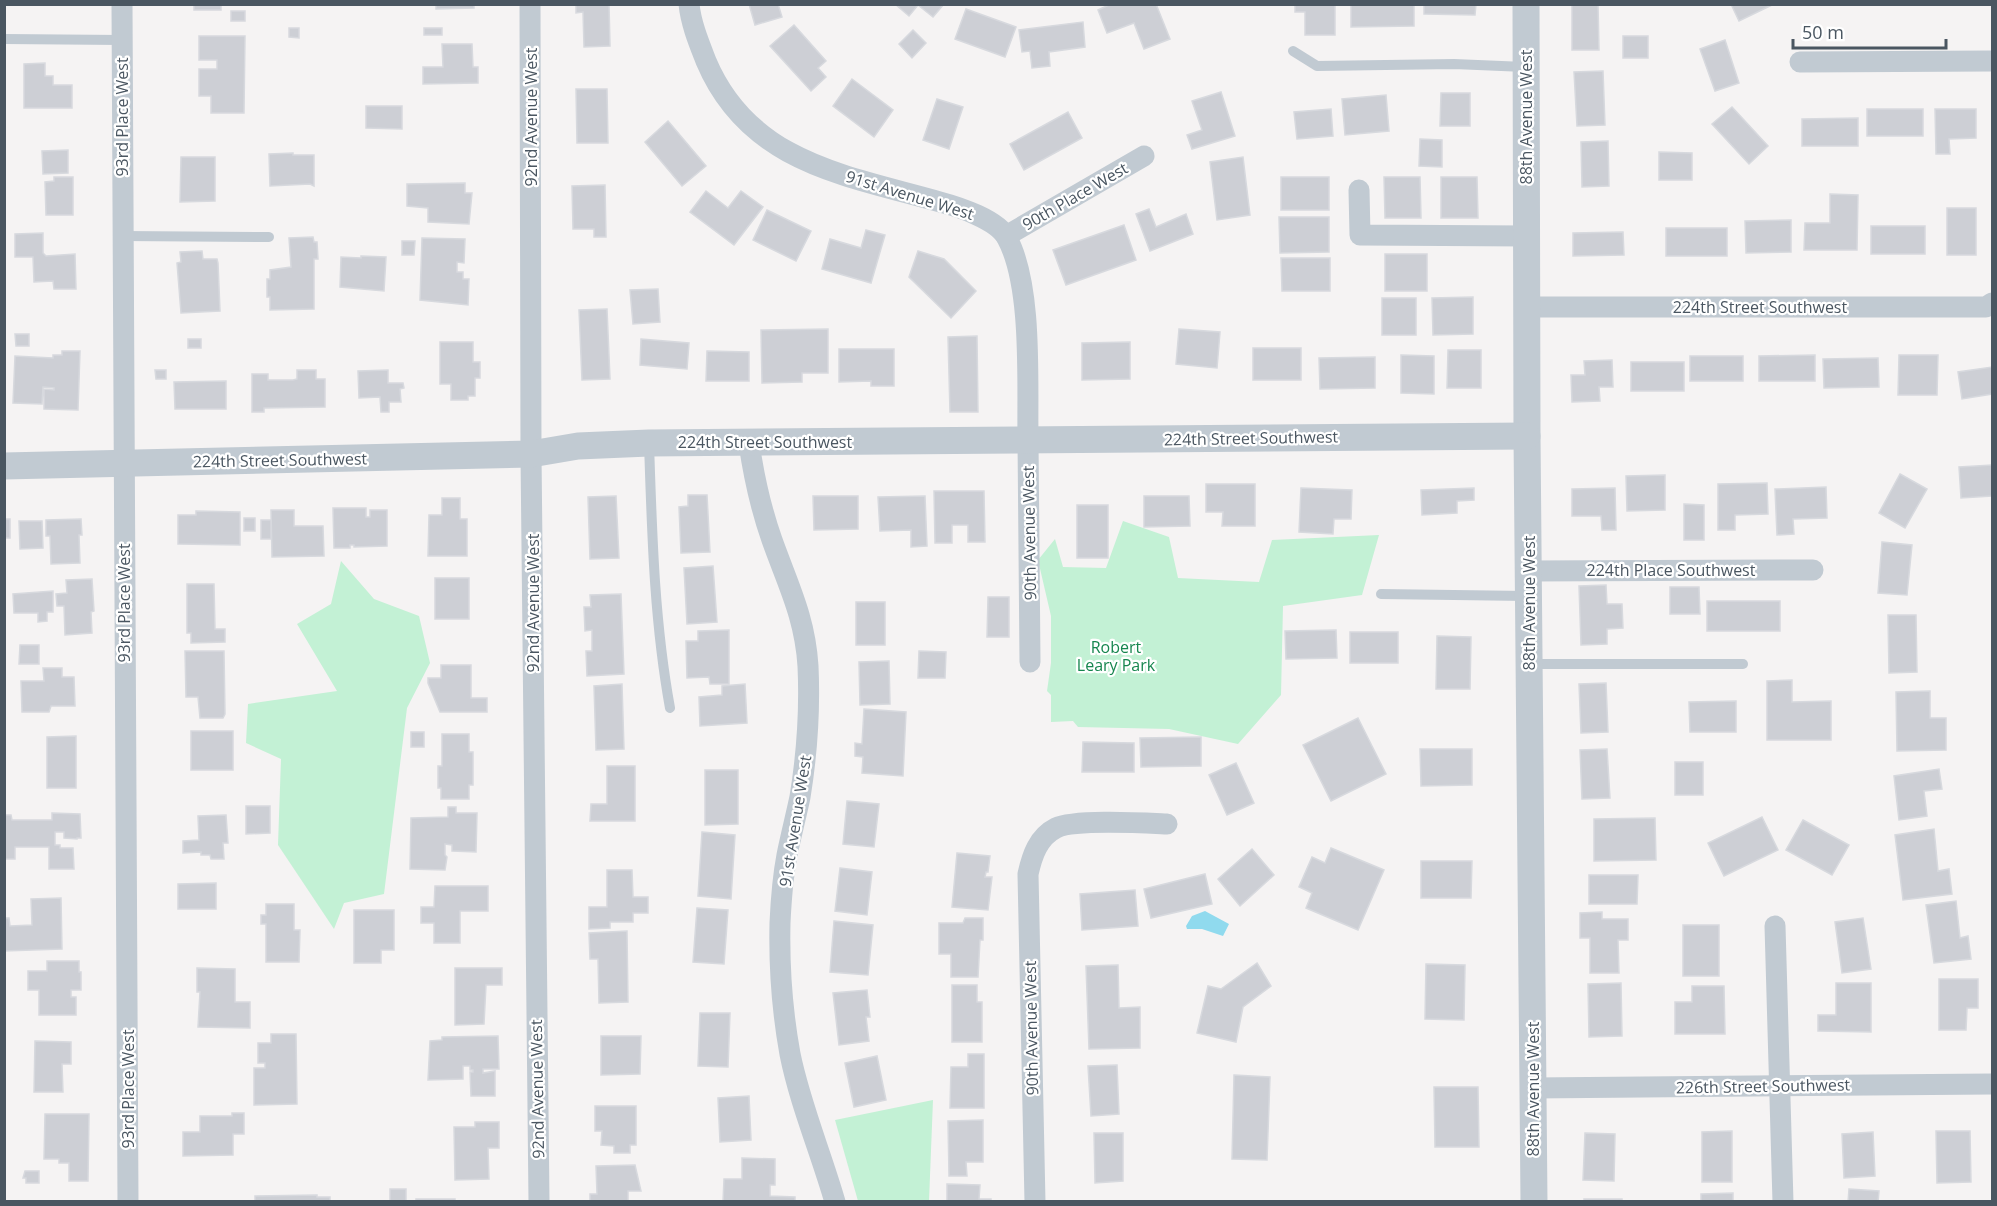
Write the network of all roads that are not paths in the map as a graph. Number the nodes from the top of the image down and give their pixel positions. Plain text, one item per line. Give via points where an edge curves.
1 (122, 4) edge
2 (530, 4) edge
3 (689, 4) edge
4 (1526, 4) edge
5 (4, 39) edge
6 (122, 40) junction
7 (1293, 51) dead end
8 (1992, 61) edge
9 (1800, 62) dead end
10 (1526, 67) junction
11 (1144, 156) dead end
12 (1359, 190) dead end
13 (122, 236) junction
14 (1006, 236) junction
15 (1526, 236) junction
16 (269, 237) dead end
17 (1992, 303) edge
18 (1527, 307) junction
19 (1527, 436) junction
20 (1028, 440) junction
21 (649, 443) junction
22 (749, 443) junction
23 (531, 454) junction
24 (123, 464) junction
25 (4, 466) edge
26 (1813, 570) dead end
27 (1529, 583) junction
28 (1381, 594) dead end
29 (1030, 662) dead end
30 (1529, 664) junction
31 (1743, 664) dead end
32 (670, 708) dead end
33 (1167, 824) dead end
34 (1775, 926) dead end
35 (1992, 1084) edge
36 (1780, 1086) junction
37 (1533, 1089) junction
38 (128, 1202) edge
39 (539, 1202) edge
40 (835, 1202) edge
41 (1035, 1202) edge
42 (1534, 1202) edge
43 (1783, 1202) edge

1 - 6 street, 93rd Place West
2 - 23 street, 92nd Avenue West
3 - 14 street, 91st Avenue West via 714,79 748,124 769,141 817,165 983,217
4 - 10 street, 88th Avenue West
5 - 6 lane
6 - 13 street, 93rd Place West
7 - 10 lane via 1317,66
8 - 9 street
10 - 15 street, 88th Avenue West
11 - 14 street, 90th Place West
12 - 15 street via 1360,234
13 - 16 lane
13 - 24 street, 93rd Place West
14 - 20 street via 1018,270 1027,331
15 - 18 street, 88th Avenue West
17 - 18 street, 224th Street Southwest via 1986,307
18 - 19 street, 88th Avenue West
19 - 20 street, 224th Street Southwest
19 - 27 street, 88th Avenue West
20 - 22 street, 224th Street Southwest
20 - 29 street, 90th Avenue West
21 - 22 street, 224th Street Southwest
21 - 23 street, 224th Street Southwest via 578,446
21 - 32 lane via 653,566
22 - 40 street, 91st Avenue West via 755,483 805,635 808,733 800,797 786,857 780,920 782,1001 791,1056
23 - 24 street, 224th Street Southwest
23 - 39 street, 92nd Avenue West
24 - 25 street, 224th Street Southwest
24 - 38 street, 93rd Place West
26 - 27 street, 224th Place Southwest
27 - 28 lane
27 - 30 street, 88th Avenue West
30 - 31 lane
30 - 37 street, 88th Avenue West
33 - 41 street, 90th Avenue West via 1065,825 1049,833 1032,855 1028,874
34 - 36 street
35 - 36 street, 226th Street Southwest
36 - 37 street, 226th Street Southwest
36 - 43 street
37 - 42 street, 88th Avenue West

